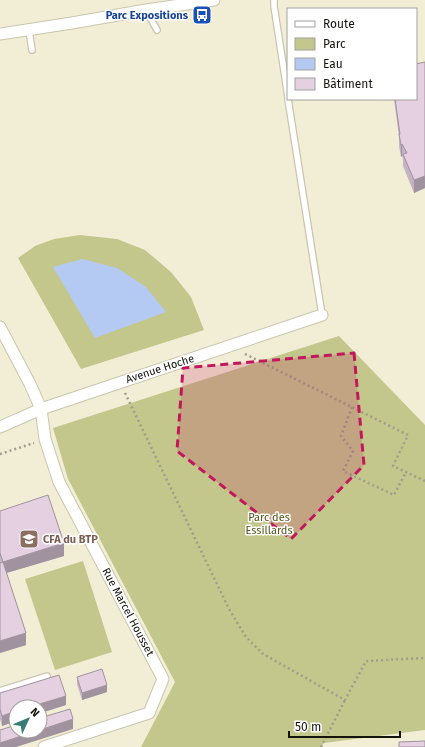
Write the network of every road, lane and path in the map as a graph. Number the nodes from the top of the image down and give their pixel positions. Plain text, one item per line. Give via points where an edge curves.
1 (214, 0) edge
2 (274, 0) edge
3 (146, 10) junction
4 (29, 30) junction
5 (157, 30) dead end
6 (0, 34) edge
7 (32, 50) dead end
8 (287, 91) edge
9 (288, 100) edge
10 (322, 315) joint
11 (0, 327) edge
12 (228, 346) junction
13 (120, 382) junction
14 (352, 407) junction
15 (41, 409) junction
16 (0, 427) edge
17 (46, 439) junction
18 (0, 454) edge
19 (406, 472) junction
20 (425, 481) edge
21 (425, 658) edge
22 (47, 676) dead end
23 (0, 691) edge
24 (346, 700) junction
25 (44, 747) edge
26 (321, 747) edge

1 - 3 street
2 - 8 lane
3 - 4 street
3 - 5 lane
4 - 6 street
4 - 7 lane
9 - 10 lane
10 - 12 street, Avenue Hoche
11 - 15 street, Rue Marcel Housset
12 - 13 street, Avenue Hoche
12 - 14 path
13 - 15 street, Avenue Hoche
13 - 24 path via 229,609 246,637 263,654
14 - 19 path via 408,435 393,466
14 - 19 path via 341,436 353,451 343,471 394,495
15 - 16 street, Avenue Hoche
15 - 17 street, Rue Marcel Housset
17 - 18 path
17 - 25 street, Rue Marcel Housset via 59,482 163,679 149,713
19 - 20 path
21 - 24 path via 366,661
22 - 23 lane
24 - 26 path

